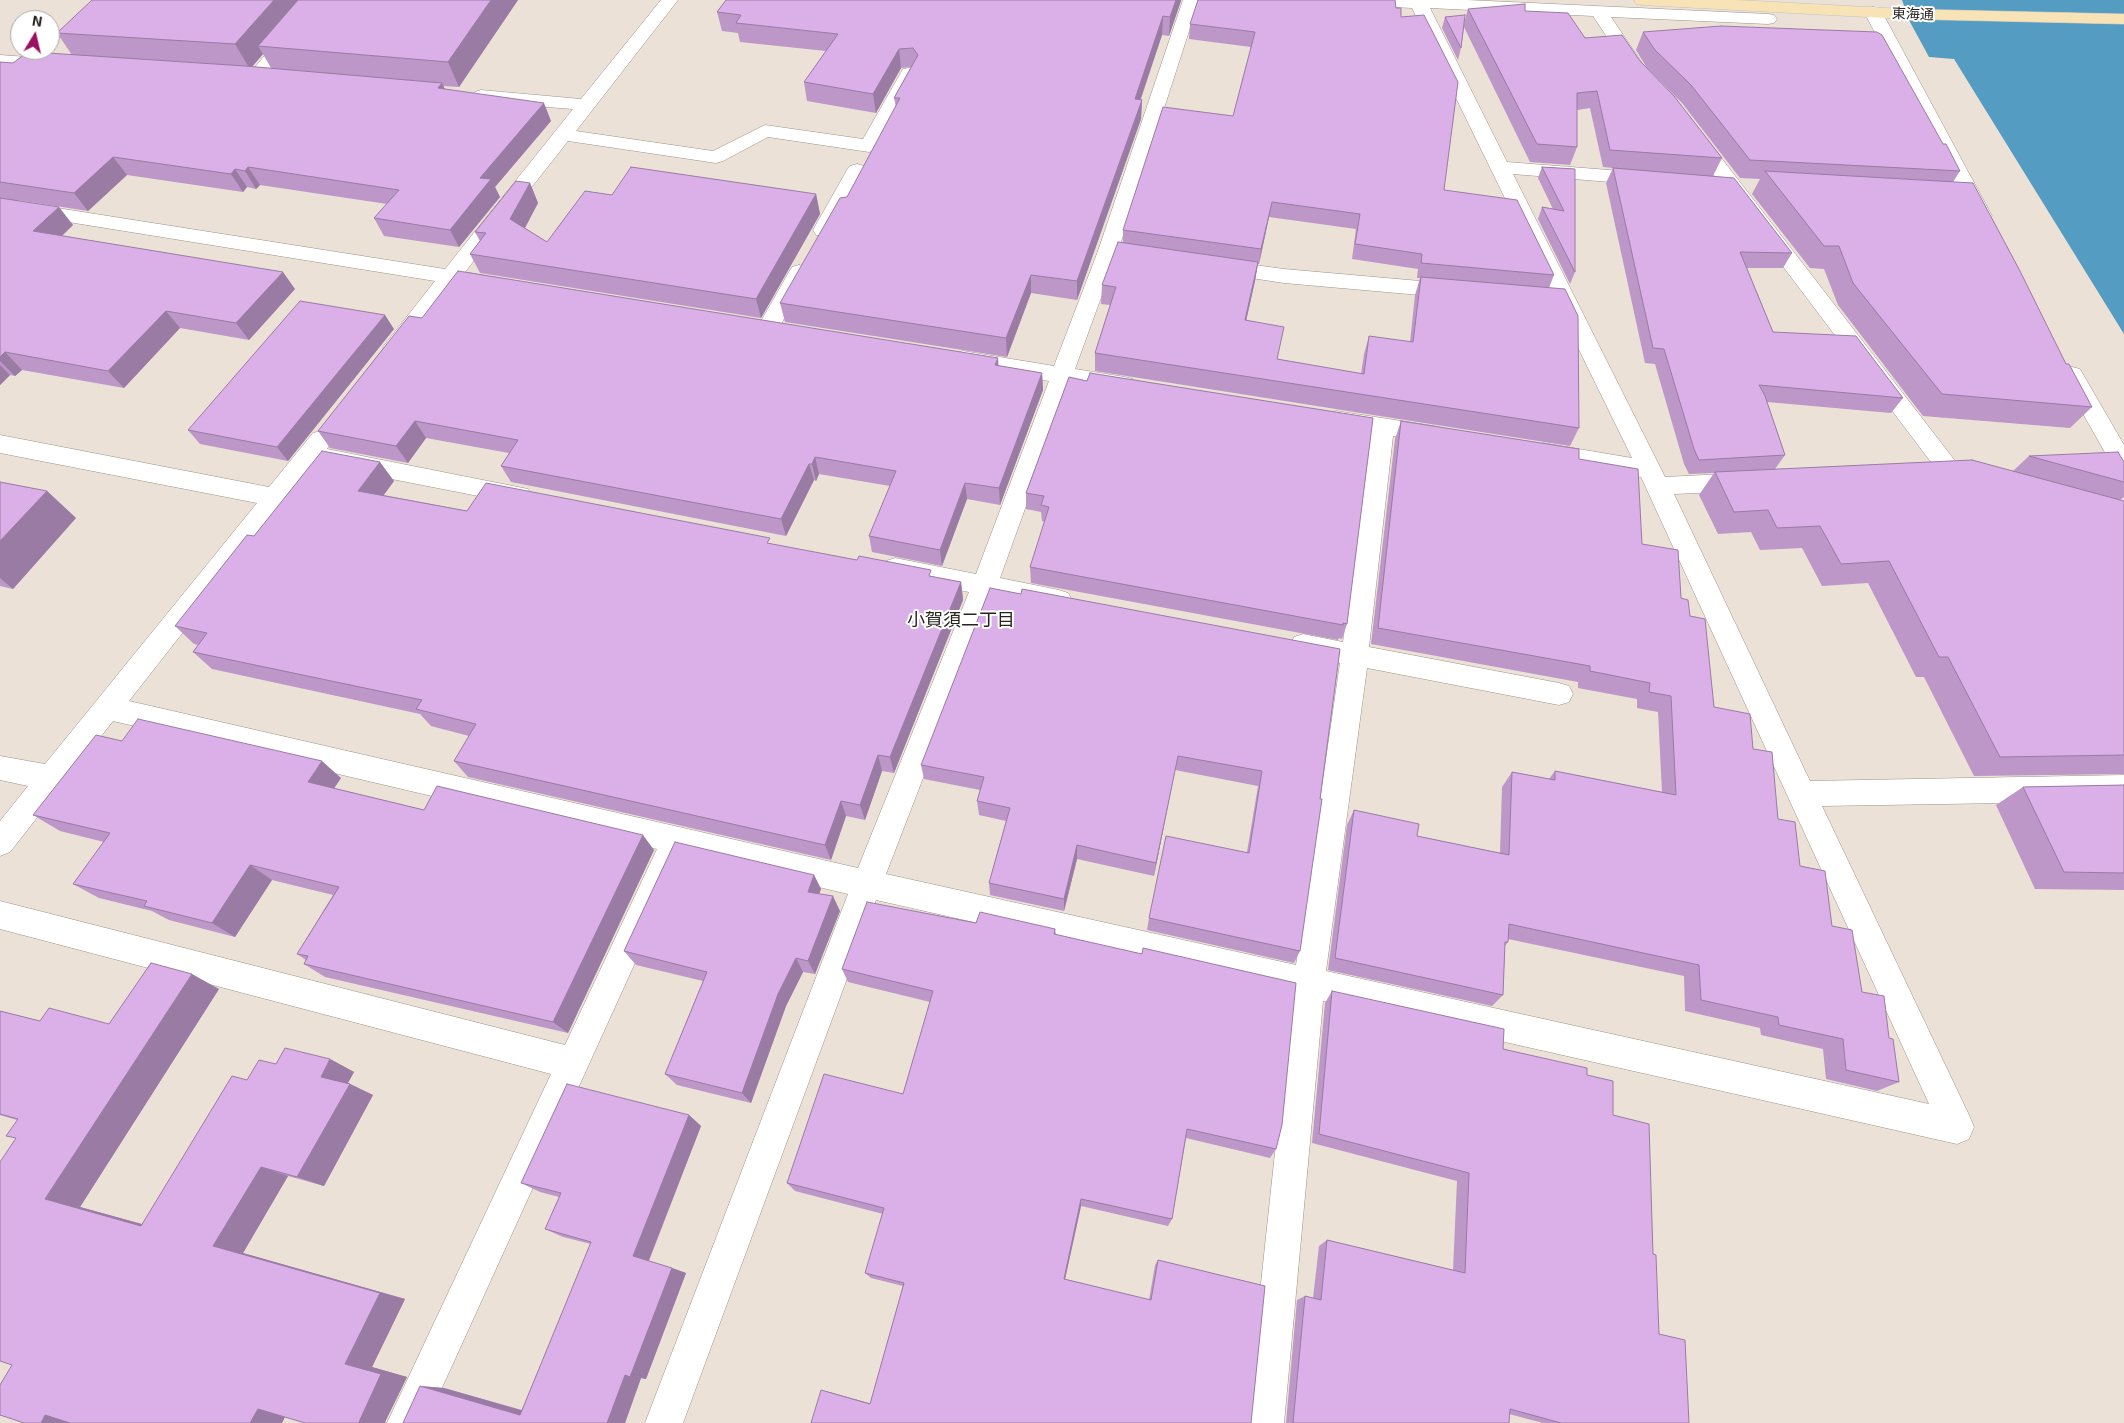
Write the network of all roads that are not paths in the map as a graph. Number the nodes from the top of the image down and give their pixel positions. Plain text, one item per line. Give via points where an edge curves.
1 (321, 0) edge
2 (670, 0) edge
3 (1191, 0) edge
4 (1356, 0) edge
5 (1642, 0) edge
6 (1419, 4) junction
7 (1869, 6) edge
8 (1598, 12) junction
9 (1766, 15) dead end
10 (2124, 19) edge
11 (0, 60) edge
12 (73, 65) edge
13 (909, 73) edge
14 (236, 75) edge
15 (256, 77) junction
16 (275, 78) edge
17 (1647, 80) edge
18 (468, 95) edge
19 (586, 105) junction
20 (1685, 123) edge
21 (562, 135) junction
22 (1499, 167) junction
23 (856, 170) dead end
24 (1663, 180) edge
25 (1721, 184) junction
26 (1760, 187) dead end
27 (0, 205) edge
28 (1992, 234) edge
29 (1203, 265) edge
30 (450, 277) junction
31 (508, 286) edge
32 (1478, 293) edge
33 (768, 328) edge
34 (2060, 354) edge
35 (938, 355) edge
36 (383, 361) edge
37 (1062, 375) junction
38 (1150, 389) edge
39 (1315, 415) edge
40 (334, 423) edge
41 (1383, 426) junction
42 (1459, 439) edge
43 (0, 444) edge
44 (1526, 449) edge
45 (310, 454) junction
46 (2124, 466) edge
47 (1921, 474) edge
48 (1654, 478) junction
49 (1765, 481) edge
50 (275, 497) junction
51 (544, 500) edge
52 (877, 564) edge
53 (984, 586) junction
54 (1082, 604) edge
55 (1277, 640) edge
56 (1355, 655) junction
57 (1559, 694) dead end
58 (107, 708) junction
59 (0, 768) edge
60 (52, 778) junction
61 (2124, 788) edge
62 (1802, 794) junction
63 (676, 840) junction
64 (0, 843) edge
65 (867, 884) junction
66 (0, 915) edge
67 (1309, 984) junction
68 (572, 1063) junction
69 (406, 1423) edge
70 (664, 1423) edge
71 (1265, 1423) edge

1 - 15 street
2 - 19 street
3 - 37 street via 1118,252
4 - 6 street
5 - 7 main road, 東海通
6 - 8 street
6 - 22 street
7 - 10 main road, 東海通 via 1904,14
7 - 28 street via 1963,198
8 - 9 street via 1768,19
8 - 17 street
11 - 12 street
13 - 21 street via 869,146 764,131 716,158
14 - 15 street
15 - 16 street
18 - 19 street
19 - 21 street
20 - 25 street
21 - 30 street
22 - 24 street
22 - 48 street via 1555,300
23 - 33 street
25 - 26 street
25 - 47 street via 1960,475
27 - 30 street
29 - 32 street via 1276,275
30 - 31 street
30 - 36 street
34 - 46 street
35 - 37 street
37 - 38 street
37 - 53 street
39 - 41 street
40 - 45 street
41 - 42 street
41 - 56 street
43 - 50 street
44 - 48 street
45 - 50 street
45 - 51 street
48 - 49 street
48 - 62 street
50 - 58 street
52 - 53 street
53 - 54 street
53 - 65 street
55 - 56 street
56 - 57 street
56 - 67 street
58 - 60 street
58 - 63 street
59 - 60 street
60 - 64 street
61 - 62 street
62 - 67 street via 1957,1127
63 - 65 street
63 - 68 street
65 - 67 street
65 - 70 street
66 - 68 street
67 - 71 street
68 - 69 street

